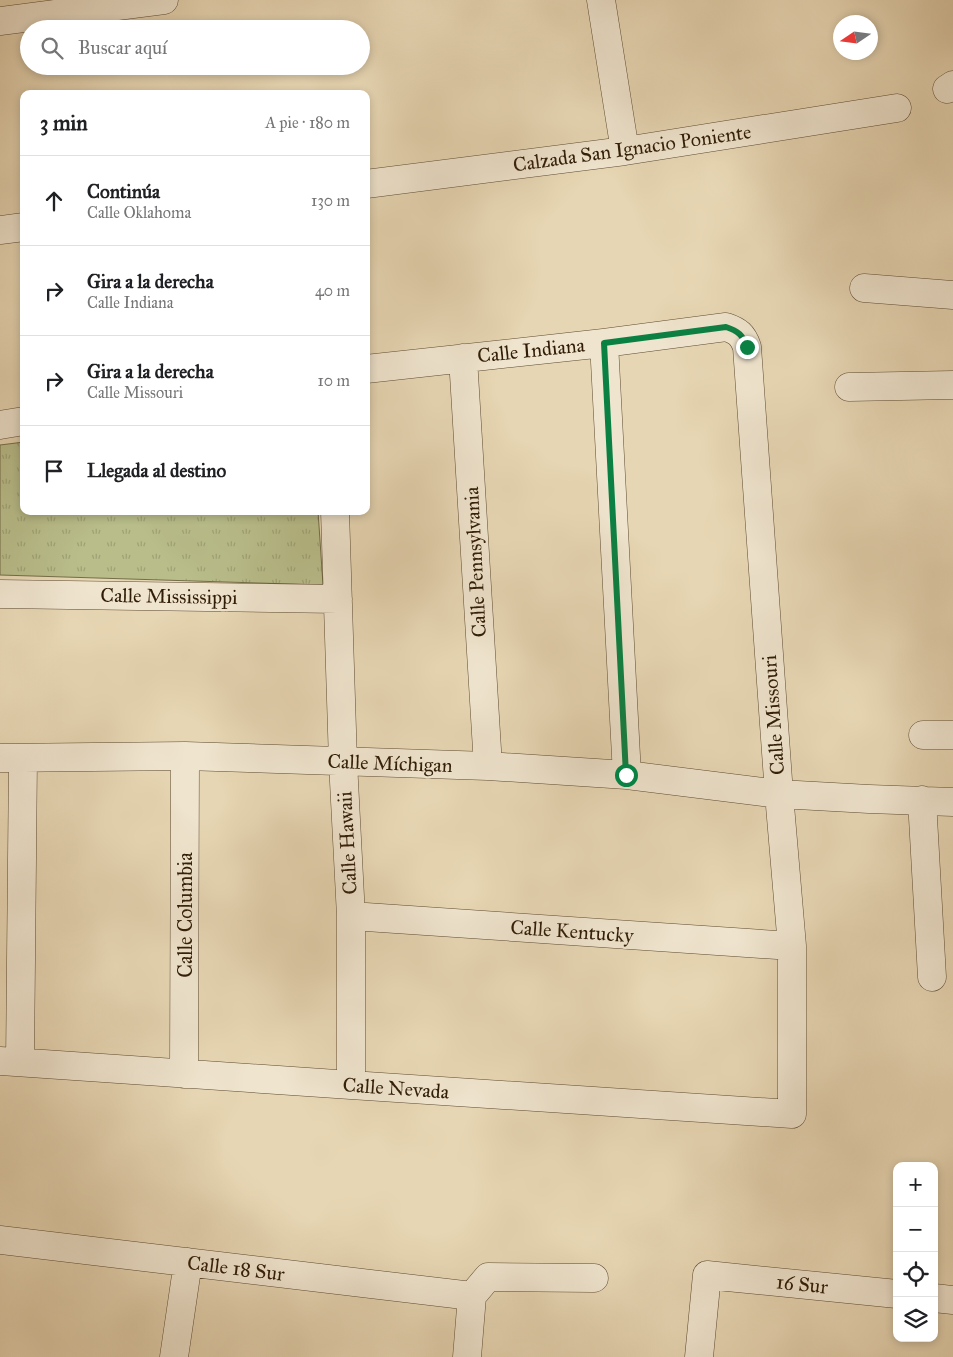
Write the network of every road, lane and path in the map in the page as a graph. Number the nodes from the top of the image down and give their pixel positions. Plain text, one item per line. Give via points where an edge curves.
1 (164, 0) edge
2 (601, 0) edge
3 (0, 21) edge
4 (897, 108) dead end
5 (626, 151) junction
6 (370, 183) edge
7 (20, 228) edge
8 (0, 230) edge
9 (864, 288) dead end
10 (953, 295) edge
11 (726, 327) joint
12 (604, 343) junction
13 (463, 358) junction
14 (370, 369) edge
15 (953, 385) edge
16 (849, 387) dead end
17 (20, 422) edge
18 (0, 425) edge
19 (335, 515) edge
20 (0, 594) edge
21 (338, 599) junction
22 (922, 735) dead end
23 (953, 735) edge
24 (186, 756) junction
25 (11, 758) edge
26 (343, 762) junction
27 (488, 766) junction
28 (626, 775) junction
29 (779, 794) junction
30 (922, 800) junction
31 (953, 802) edge
32 (351, 916) junction
33 (792, 946) junction
34 (932, 977) dead end
35 (10, 1061) edge
36 (184, 1074) junction
37 (351, 1085) junction
38 (792, 1114) joint
39 (0, 1240) edge
40 (188, 1262) junction
41 (594, 1278) dead end
42 (893, 1294) edge
43 (472, 1296) junction
44 (938, 1298) edge
45 (953, 1300) edge
46 (174, 1357) edge
47 (467, 1357) edge
48 (699, 1357) edge

1 - 3 street
2 - 5 street
4 - 5 street, Calzada San Ignacio Poniente
5 - 6 street, Calzada San Ignacio Poniente
7 - 8 street
9 - 10 street
11 - 12 street, Calle Indiana
11 - 29 street, Calle Missouri via 744,337 747,347
12 - 13 street, Calle Indiana
12 - 28 street
13 - 14 street, Calle Indiana
13 - 27 street, Calle Pennsylvania
15 - 16 street
17 - 18 street
19 - 21 street, Calle Hawaii
20 - 21 street, Calle Mississippi
21 - 26 street, Calle Hawaii
22 - 23 street
24 - 25 street, Calle Míchigan
24 - 26 street, Calle Míchigan
24 - 36 street, Calle Columbia
25 - 35 street
26 - 27 street, Calle Míchigan
26 - 32 street, Calle Hawaii
27 - 28 street, Calle Míchigan
28 - 29 street, Calle Míchigan
29 - 30 street, Calle Míchigan
29 - 33 street, Calle Missouri
30 - 31 street, Calle Míchigan
30 - 34 street
32 - 33 street, Calle Kentucky
32 - 37 street, Calle Hawaii
33 - 38 street, Calle Missouri
35 - 36 street, Calle Nevada
36 - 37 street, Calle Nevada
37 - 38 street, Calle Nevada
39 - 40 street, Calle 18 Sur
40 - 43 street, Calle 18 Sur
40 - 46 street
41 - 43 street via 488,1277
42 - 48 street, 16 Sur via 706,1274
43 - 47 street
44 - 45 street

